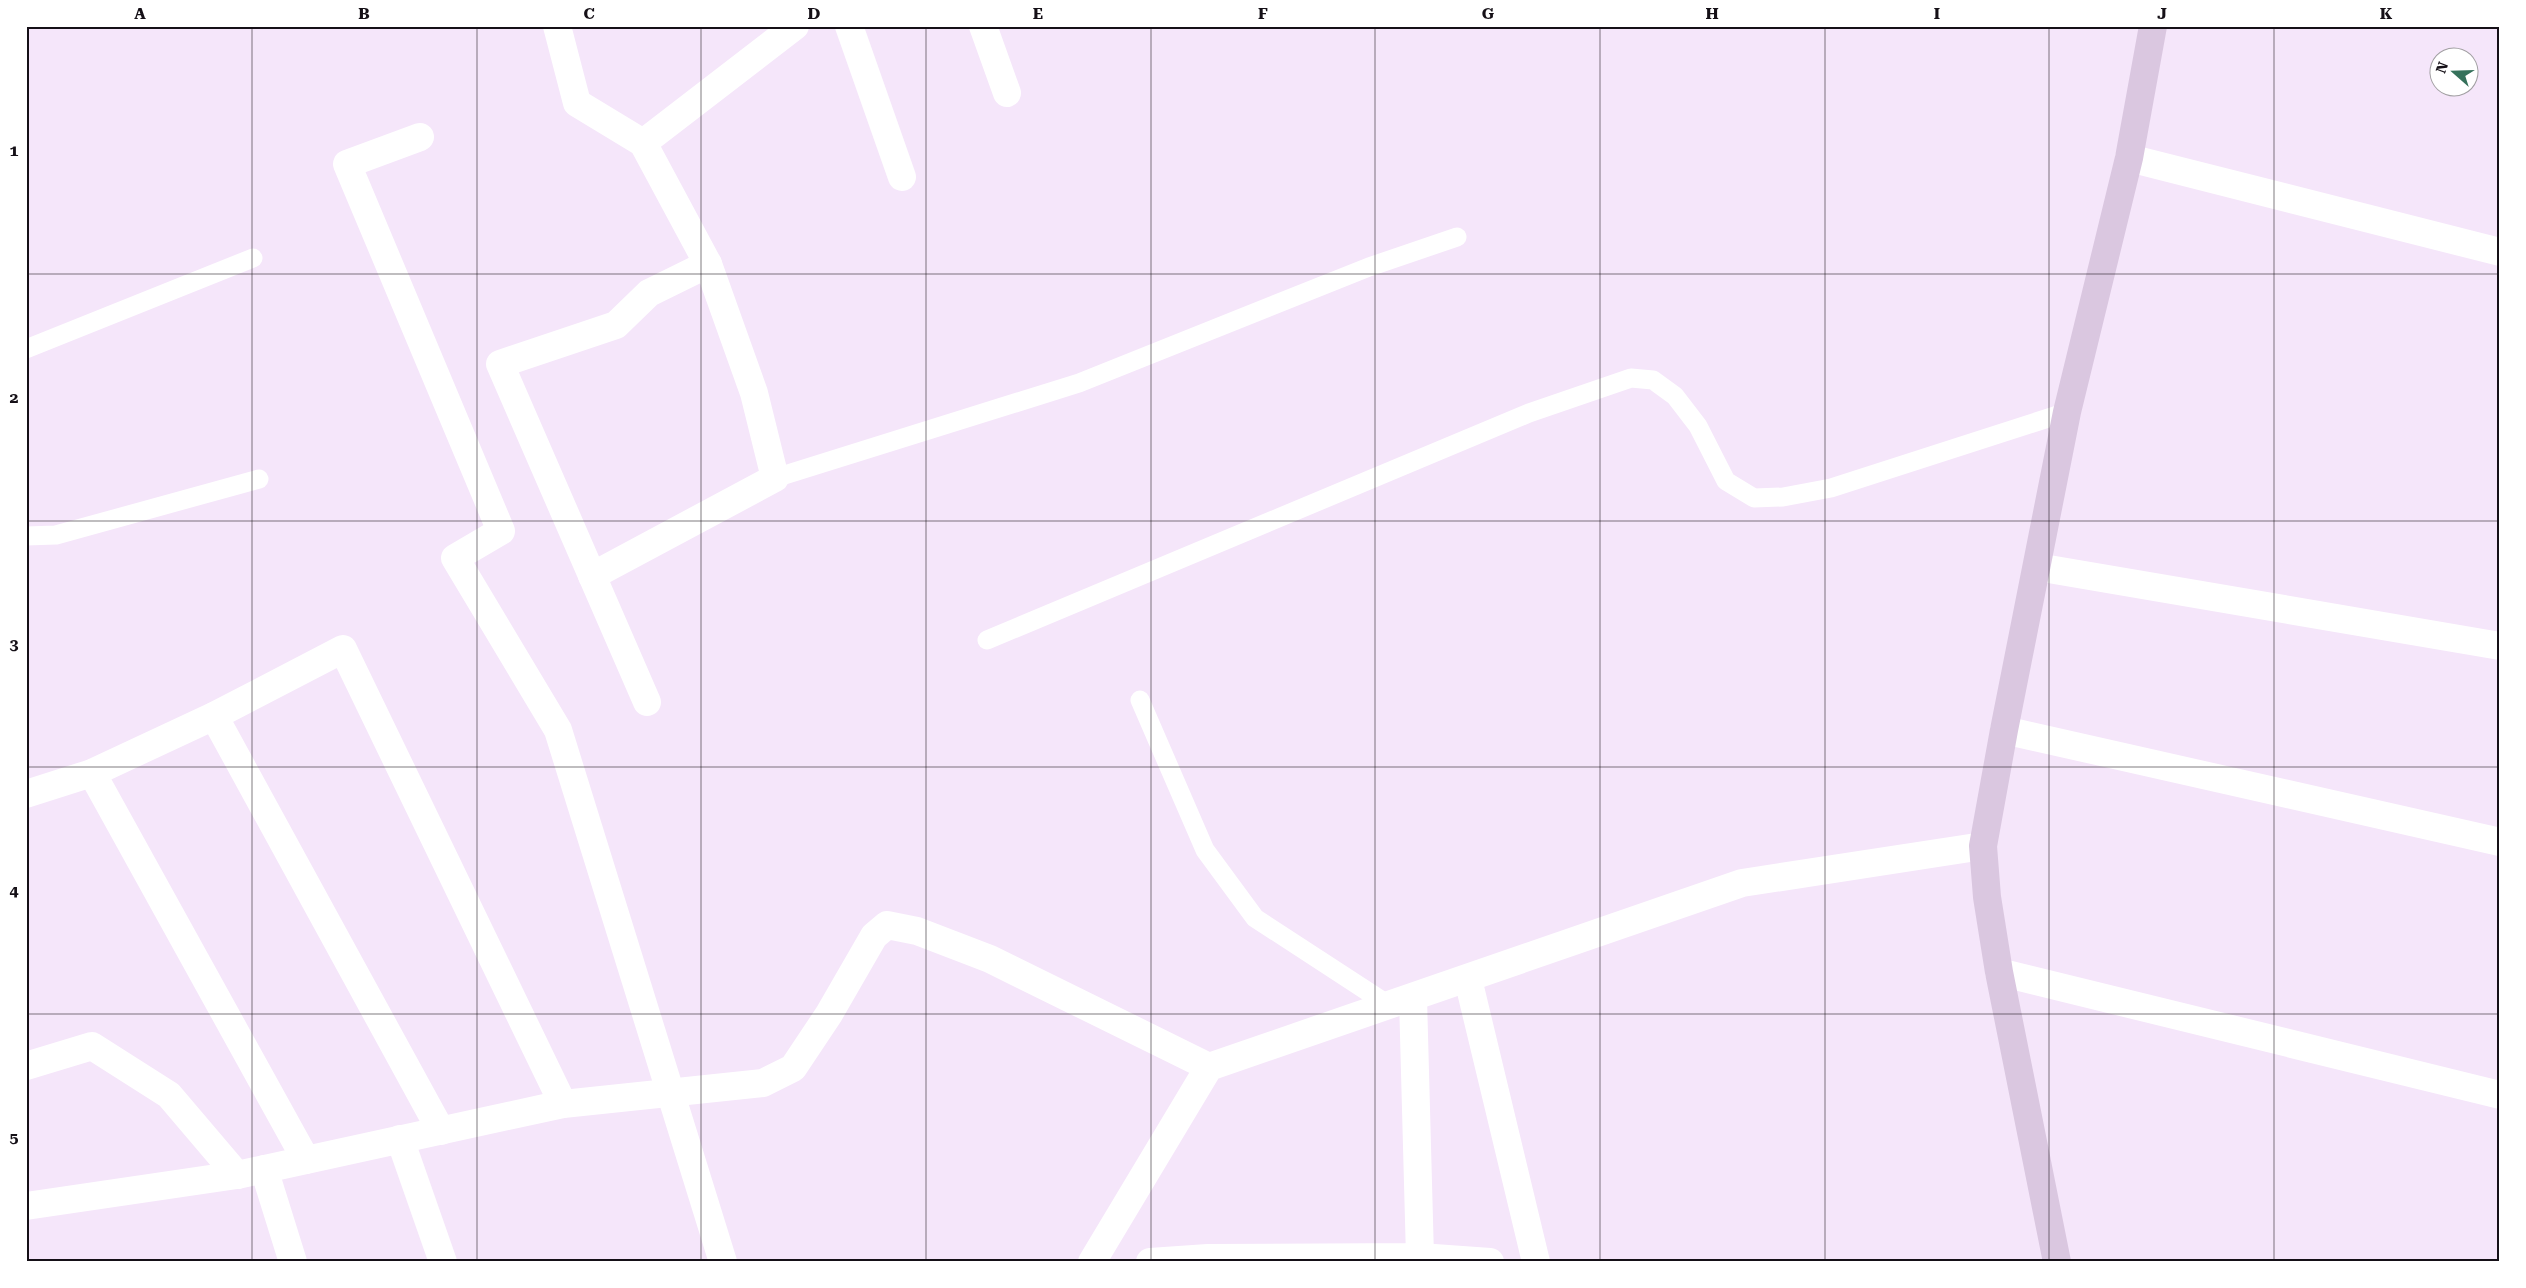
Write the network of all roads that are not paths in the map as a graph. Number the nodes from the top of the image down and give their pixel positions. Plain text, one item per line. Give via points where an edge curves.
1 (557, 26) edge
2 (795, 26) edge
3 (849, 26) edge
4 (983, 26) edge
5 (2153, 26) edge
6 (1007, 93) dead end
7 (420, 137) dead end
8 (643, 143) junction
9 (2128, 158) junction
10 (902, 177) dead end
11 (1457, 237) dead end
12 (2500, 252) edge
13 (253, 258) dead end
14 (708, 264) junction
15 (26, 349) edge
16 (2067, 412) junction
17 (775, 478) junction
18 (259, 479) dead end
19 (26, 536) edge
20 (2037, 567) junction
21 (592, 576) junction
22 (987, 640) dead end
23 (2500, 646) edge
24 (1140, 700) dead end
25 (647, 702) dead end
26 (214, 716) junction
27 (2004, 730) junction
28 (92, 773) junction
29 (26, 794) edge
30 (2500, 842) edge
31 (1984, 846) junction
32 (2000, 972) junction
33 (1468, 979) junction
34 (1402, 1002) junction
35 (26, 1066) edge
36 (1209, 1067) junction
37 (669, 1092) junction
38 (2500, 1095) edge
39 (563, 1104) junction
40 (441, 1130) junction
41 (400, 1139) junction
42 (306, 1160) junction
43 (264, 1169) junction
44 (237, 1175) junction
45 (26, 1206) edge
46 (1420, 1257) junction
47 (293, 1262) edge
48 (443, 1262) edge
49 (723, 1262) edge
50 (1092, 1262) edge
51 (1150, 1262) edge
52 (1490, 1262) edge
53 (1536, 1262) edge
54 (2058, 1262) edge

1 - 8 street via 577,103
2 - 8 street
3 - 10 street
4 - 6 street
5 - 9 street
7 - 37 street via 347,164 501,531 455,558 558,730
8 - 14 street
9 - 12 street
9 - 16 street
11 - 17 lane via 1369,267 1079,383
13 - 15 lane
14 - 17 street via 754,393
14 - 21 street via 649,293 616,325 500,364
16 - 20 street
16 - 22 lane via 1831,488 1783,497 1754,498 1726,481 1698,426 1675,396 1653,380 1630,378 1529,413
17 - 21 street
18 - 19 lane via 56,535
20 - 23 street
20 - 27 street
21 - 25 street
24 - 34 lane via 1205,850 1255,918
26 - 28 street
26 - 39 street via 343,649
26 - 40 street
27 - 30 street
27 - 31 street
28 - 29 street
28 - 42 street
31 - 32 street via 1987,897
31 - 33 street via 1742,884
32 - 38 street
32 - 54 street
33 - 34 street
33 - 53 street
34 - 36 street
34 - 46 street
35 - 44 street via 92,1046 168,1095
36 - 37 street via 990,959 917,931 886,925 874,936 794,1068 763,1083
36 - 50 street
37 - 39 street
37 - 49 street
39 - 40 street
40 - 41 street
41 - 42 street
41 - 48 street
42 - 43 street
43 - 44 street
43 - 47 street
44 - 45 street
46 - 51 street via 1208,1258
46 - 52 street

